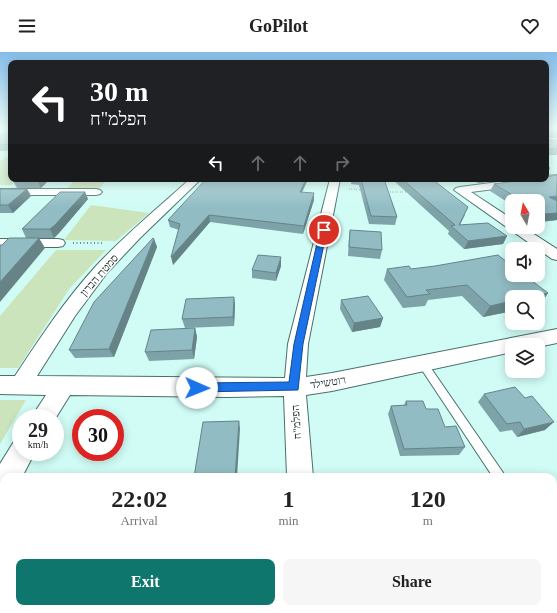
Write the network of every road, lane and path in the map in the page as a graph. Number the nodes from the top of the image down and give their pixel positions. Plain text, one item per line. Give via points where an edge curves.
1 (61, 182) edge
2 (193, 182) edge
3 (525, 182) edge
4 (334, 183) edge
5 (364, 190) edge
6 (0, 192) edge
7 (51, 192) junction
8 (96, 192) dead end
9 (380, 192) edge
10 (410, 192) edge
11 (505, 221) edge
12 (525, 234) edge
13 (0, 243) edge
14 (58, 243) joint
15 (128, 244) junction
16 (557, 256) edge
17 (557, 336) edge
18 (545, 338) edge
19 (505, 346) edge
20 (423, 364) junction
21 (10, 385) edge
22 (64, 386) junction
23 (294, 386) junction
24 (49, 409) edge
25 (17, 461) edge
26 (9, 473) edge
27 (300, 473) edge
28 (497, 473) edge

1 - 7 street
2 - 15 street, סמטת הברון
3 - 11 street via 460,190
4 - 5 path
4 - 23 street, הפלמ"ח via 298,344
6 - 7 street
7 - 8 street
9 - 10 path
12 - 16 street
13 - 14 street
14 - 15 path
15 - 21 street, סמטת הברון via 104,267
17 - 18 street, רוטשילד
19 - 20 street, רוטשילד
20 - 23 street, רוטשילד via 332,382
20 - 28 lane
21 - 22 street, רוטשילד
22 - 23 street, רוטשילד
22 - 24 street
23 - 27 street, הפלמ"ח
25 - 26 street

